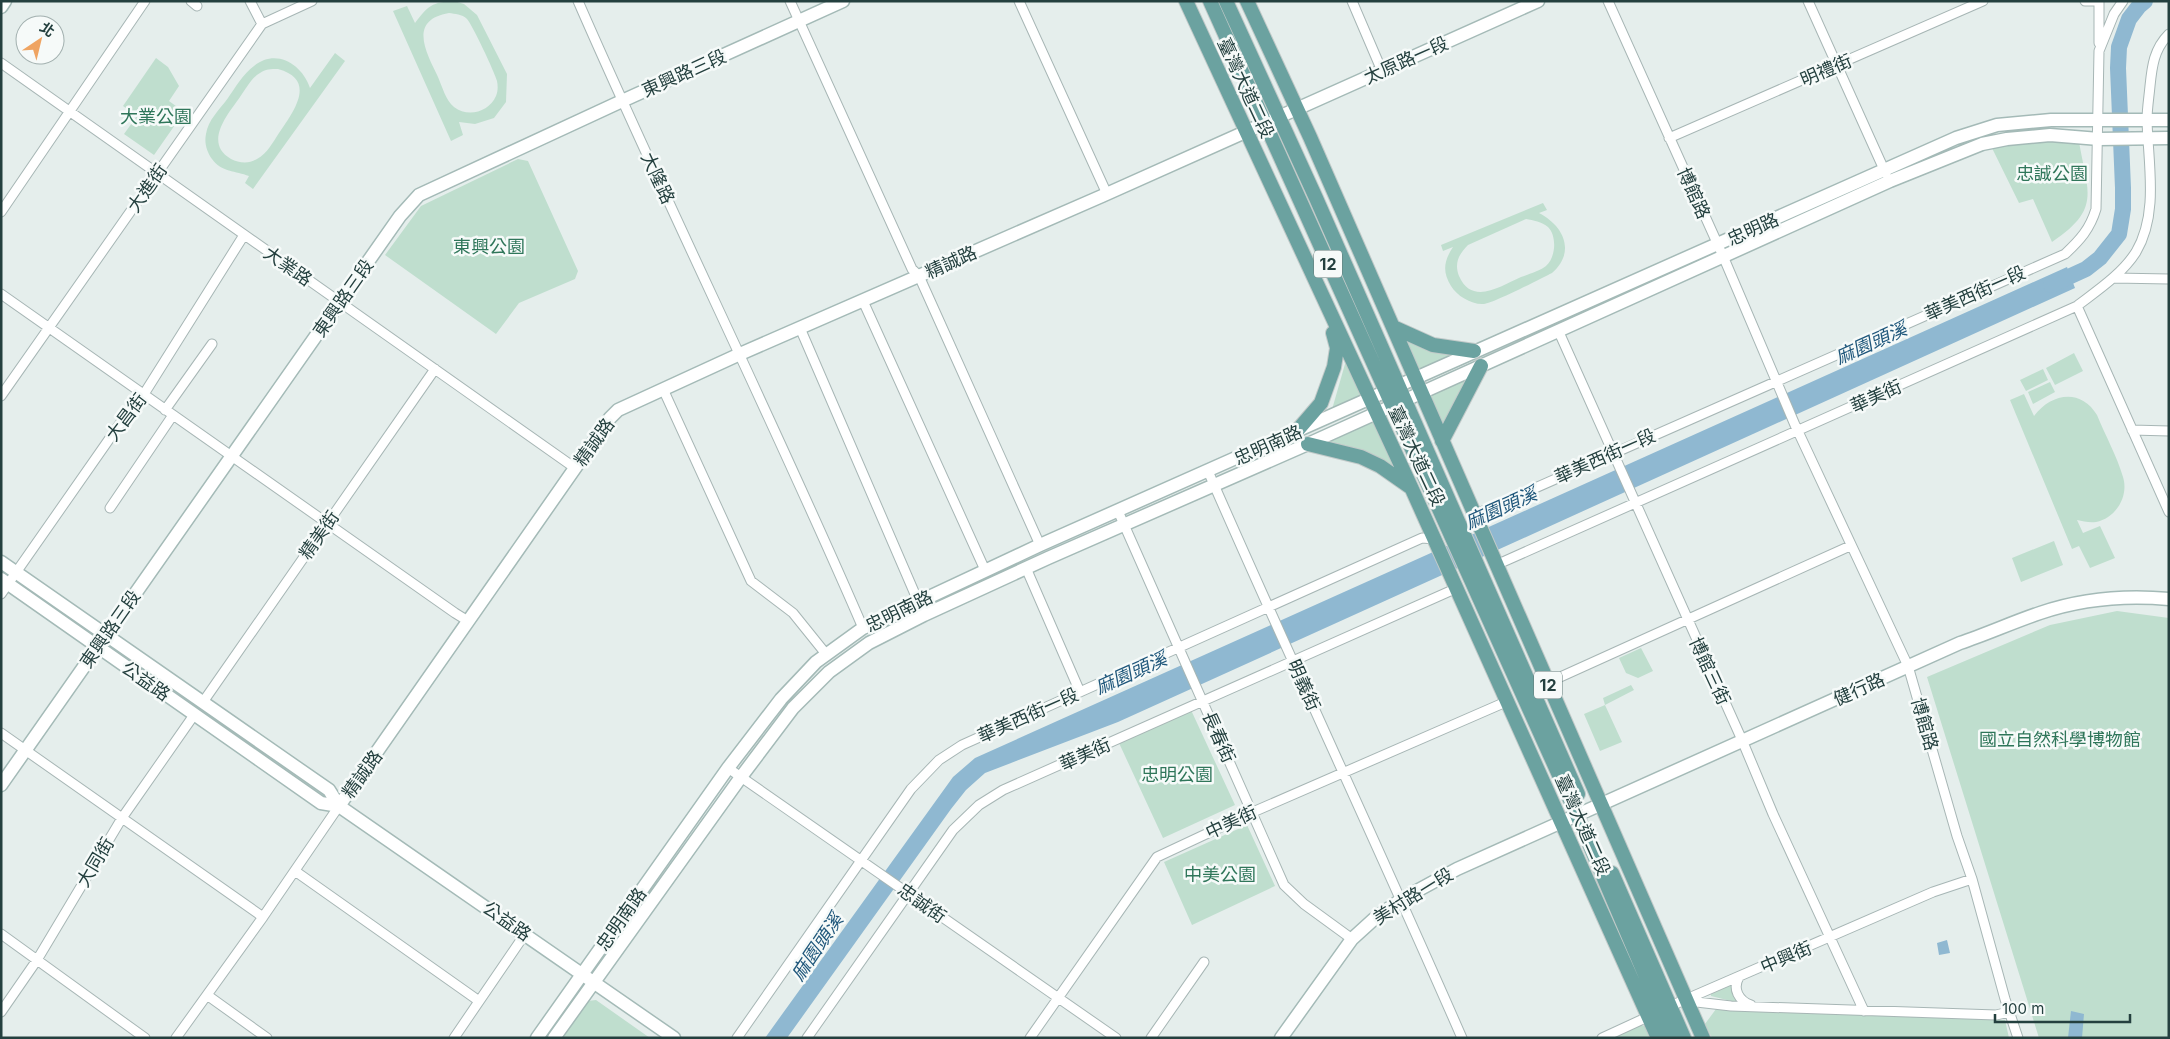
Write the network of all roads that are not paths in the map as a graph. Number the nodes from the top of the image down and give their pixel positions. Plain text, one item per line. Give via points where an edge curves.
1 (5, 1) edge
2 (145, 1) edge
3 (250, 1) edge
4 (312, 1) edge
5 (578, 1) edge
6 (790, 1) edge
7 (843, 1) edge
8 (1020, 1) edge
9 (1186, 1) edge
10 (1210, 1) edge
11 (1226, 1) edge
12 (1247, 1) edge
13 (1352, 1) edge
14 (1538, 1) edge
15 (1608, 1) edge
16 (1808, 1) edge
17 (1983, 1) edge
18 (2085, 1) edge
19 (2100, 1) edge
20 (2123, 1) edge
21 (1525, 4) edge
22 (1, 7) edge
23 (799, 22) junction
24 (262, 24) junction
25 (2169, 34) edge
26 (2099, 51) junction
27 (1, 63) edge
28 (1837, 66) junction
29 (1382, 71) junction
30 (622, 101) junction
31 (1297, 109) junction
32 (71, 112) junction
33 (1272, 120) junction
34 (2100, 120) junction
35 (2143, 120) junction
36 (2169, 120) edge
37 (1246, 132) junction
38 (1669, 138) junction
39 (2145, 138) junction
40 (2169, 138) edge
41 (2100, 139) junction
42 (157, 174) junction
43 (1887, 176) junction
44 (1107, 194) junction
45 (1, 212) edge
46 (244, 235) junction
47 (1720, 250) junction
48 (919, 276) junction
49 (2114, 278) junction
50 (2169, 279) edge
51 (1, 294) edge
52 (1324, 298) junction
53 (863, 301) junction
54 (340, 302) junction
55 (2077, 306) junction
56 (1393, 327) junction
57 (49, 328) junction
58 (800, 328) junction
59 (1558, 330) junction
60 (212, 344) dead end
61 (1474, 351) junction
62 (740, 354) junction
63 (1481, 366) junction
64 (435, 369) junction
65 (1414, 378) junction
66 (1777, 383) junction
67 (1392, 388) junction
68 (663, 389) junction
69 (1421, 392) junction
70 (144, 394) junction
71 (1, 396) edge
72 (1369, 399) junction
73 (1399, 402) junction
74 (169, 412) junction
75 (1376, 413) junction
76 (1796, 428) junction
77 (2132, 430) junction
78 (2169, 431) edge
79 (1296, 432) junction
80 (1442, 440) junction
81 (1308, 444) junction
82 (1613, 455) junction
83 (232, 456) junction
84 (575, 468) junction
85 (1208, 470) junction
86 (1214, 485) junction
87 (1411, 487) junction
88 (1634, 501) junction
89 (110, 508) dead end
90 (1118, 511) junction
91 (2169, 512) edge
92 (1474, 515) junction
93 (326, 524) junction
94 (1124, 524) junction
95 (1434, 539) junction
96 (1040, 545) junction
97 (1850, 546) junction
98 (1, 562) edge
99 (1496, 566) junction
100 (1026, 568) junction
101 (985, 570) junction
102 (16, 572) junction
103 (4, 585) edge
104 (1457, 588) junction
105 (2169, 599) edge
106 (917, 601) junction
107 (1268, 606) junction
108 (924, 615) junction
109 (468, 620) junction
110 (1687, 620) junction
111 (863, 628) junction
112 (106, 635) junction
113 (97, 648) junction
114 (1181, 649) junction
115 (826, 654) junction
116 (1292, 657) junction
117 (1908, 666) junction
118 (1547, 683) junction
119 (1080, 692) junction
120 (1202, 698) junction
121 (1508, 701) junction
122 (203, 702) junction
123 (194, 715) junction
124 (1, 733) edge
125 (1742, 740) junction
126 (26, 750) junction
127 (728, 768) junction
128 (1344, 773) junction
129 (741, 777) junction
130 (1, 785) edge
131 (1601, 804) junction
132 (339, 806) junction
133 (1253, 812) junction
134 (1582, 813) junction
135 (122, 818) junction
136 (1561, 822) junction
137 (864, 864) junction
138 (295, 871) junction
139 (1972, 879) junction
140 (907, 893) junction
141 (1402, 899) junction
142 (263, 917) junction
143 (1, 934) edge
144 (525, 934) junction
145 (1831, 938) junction
146 (1352, 939) junction
147 (37, 960) junction
148 (1204, 962) dead end
149 (582, 973) junction
150 (1739, 977) junction
151 (594, 982) junction
152 (207, 995) junction
153 (1058, 998) junction
154 (479, 1001) junction
155 (1685, 1001) junction
156 (1756, 1007) junction
157 (1660, 1011) junction
158 (1864, 1011) junction
159 (1, 1012) edge
160 (2009, 1012) junction
161 (145, 1038) edge
162 (176, 1038) edge
163 (267, 1038) edge
164 (454, 1038) edge
165 (537, 1038) edge
166 (554, 1038) edge
167 (674, 1038) edge
168 (737, 1038) edge
169 (806, 1038) edge
170 (1030, 1038) edge
171 (1116, 1038) edge
172 (1151, 1038) edge
173 (1281, 1038) edge
174 (1462, 1038) edge
175 (1602, 1038) edge
176 (1658, 1038) edge
177 (1672, 1038) edge
178 (1684, 1038) edge
179 (1702, 1038) edge
180 (2018, 1038) edge

1 - 22 main road
2 - 32 street
3 - 24 street
4 - 24 street
5 - 30 street, 大隆路
6 - 23 street
7 - 23 main road, 東興路三段
8 - 44 street
9 - 37 main road, 臺灣大道二段 / 12
10 - 33 main road, 臺灣大道二段 / 12
11 - 33 main road, 臺灣大道二段 / 12
12 - 31 main road, 臺灣大道二段 / 12
13 - 29 street
14 - 21 main road, 太原路一段
15 - 38 street, 博館路
16 - 28 street
17 - 28 street, 明禮街
18 - 19 street
19 - 26 street
20 - 26 street, 華美西街一段
21 - 29 main road, 太原路一段
23 - 30 main road, 東興路三段
23 - 48 street via 912,269
24 - 42 street, 大進街
25 - 35 street, 華美街 via 2154,55
26 - 34 street, 華美西街一段
27 - 32 street, 大業路
28 - 38 street, 明禮街
28 - 43 street
29 - 31 main road, 太原路一段
30 - 54 main road, 東興路三段 via 419,195 400,216
30 - 62 street, 大隆路
31 - 33 main road, 太原路一段
31 - 56 main road, 臺灣大道二段 / 12
32 - 42 street, 大業路
32 - 45 street
33 - 37 main road, 精誠路
33 - 67 main road, 臺灣大道二段 / 12
34 - 35 main road, 忠明路
34 - 41 street, 華美西街一段
34 - 43 main road, 忠明路 via 1997,125 1956,138
35 - 36 main road
35 - 39 street, 華美街
37 - 44 main road, 精誠路
37 - 52 main road, 臺灣大道二段 / 12
38 - 47 street, 博館路
39 - 40 main road
39 - 41 main road, 忠明路
39 - 49 street, 華美街 via 2149,210 2144,233 2135,252
41 - 43 main road, 忠明路 via 2050,135 2007,139 1982,144
41 - 66 street, 華美西街一段 via 2096,209 2092,223 2082,239 2065,254
42 - 46 street, 大業路
42 - 57 street, 大進街
43 - 47 main road, 忠明路
44 - 48 main road, 精誠路
46 - 54 street, 大業路
46 - 70 street, 大昌街
47 - 59 main road, 忠明路
47 - 61 main road, 忠明路
47 - 66 street, 博館路
48 - 53 main road, 精誠路
48 - 96 street
49 - 50 street
49 - 55 street, 華美街
51 - 57 street
52 - 72 main road, 臺灣大道二段 / 12
52 - 79 main road via 1337,348 1334,368 1321,402
53 - 58 main road, 精誠路
53 - 101 street
54 - 64 street, 大業路
54 - 83 main road, 東興路三段
55 - 76 street, 華美街
55 - 77 street
56 - 61 main road via 1433,345
56 - 65 main road, 臺灣大道二段 / 12
57 - 70 street
57 - 71 street, 大進街
58 - 62 main road, 精誠路
58 - 106 street
59 - 63 main road, 忠明路
59 - 82 street, 博館三街
60 - 74 street
61 - 65 main road, 忠明路
62 - 68 main road, 精誠路
62 - 111 street, 大隆路
63 - 69 main road, 忠明路
63 - 80 main road
64 - 84 street, 大業路
64 - 93 street, 精美街
65 - 67 main road, 忠明南路
65 - 69 main road, 臺灣大道二段 / 12
66 - 76 street, 博館路
66 - 82 street, 華美西街一段
67 - 72 main road, 忠明南路
67 - 73 main road, 臺灣大道二段 / 12
68 - 84 main road, 精誠路 via 618,410
68 - 115 street via 751,581 794,613
69 - 73 main road, 忠明南路
69 - 80 main road, 臺灣大道二段 / 12
70 - 74 street
70 - 102 street, 大昌街 via 132,405
72 - 75 main road, 臺灣大道二段 / 12
72 - 79 main road, 忠明南路
73 - 75 main road, 忠明南路
73 - 134 main road, 臺灣大道二段 / 12
74 - 83 street
74 - 89 street
75 - 81 main road, 忠明南路
75 - 87 main road, 臺灣大道二段 / 12
76 - 88 street, 華美街
76 - 97 street, 博館路
77 - 78 street
77 - 91 street
79 - 85 main road, 忠明南路
80 - 92 main road, 臺灣大道二段 / 12
81 - 86 main road, 忠明南路
81 - 87 main road via 1360,457
82 - 88 street, 博館三街
82 - 92 street, 華美西街一段
83 - 93 street
83 - 112 main road, 東興路三段
84 - 109 main road, 精誠路
85 - 86 street, 明義街
85 - 90 main road, 忠明南路
86 - 94 main road, 忠明南路
86 - 107 street, 明義街
87 - 95 main road, 臺灣大道二段 / 12
88 - 99 street, 華美街
88 - 110 street, 博館三街
90 - 94 street, 長春街
90 - 96 main road, 忠明南路
92 - 99 main road, 臺灣大道二段 / 12
93 - 109 street
93 - 122 street, 精美街
94 - 100 main road, 忠明南路
94 - 114 street, 長春街
95 - 104 main road, 臺灣大道二段 / 12
95 - 107 street, 華美西街一段 via 1422,538
96 - 101 main road, 忠明南路
97 - 110 street
97 - 117 street, 博館路
98 - 102 main road, 公益路
99 - 118 main road, 臺灣大道二段 / 12
100 - 108 main road, 忠明南路
100 - 119 street
101 - 106 main road, 忠明南路
102 - 103 street, 大昌街
102 - 112 main road, 公益路
103 - 113 main road, 公益路
104 - 116 street, 華美街
104 - 121 main road, 臺灣大道二段 / 12
105 - 117 main road, 健行路 via 2128,597 2088,601 2048,611
106 - 108 street
106 - 111 main road, 忠明南路
107 - 114 street, 華美西街一段
107 - 116 street, 明義街
108 - 129 main road, 忠明南路 via 869,643 829,672 793,708
109 - 132 main road, 精誠路
110 - 118 street
110 - 125 street, 博館三街
111 - 115 main road, 忠明南路
112 - 113 main road, 東興路三段
112 - 122 main road, 公益路
113 - 123 main road, 公益路
113 - 126 main road, 東興路三段
114 - 119 street, 華美西街一段
114 - 120 street, 長春街
115 - 127 main road, 忠明南路 via 781,699
116 - 120 street, 華美街
116 - 128 street, 明義街
117 - 125 main road, 健行路
117 - 139 street, 博館路 via 1956,836
118 - 131 main road, 臺灣大道二段 / 12
119 - 137 street, 華美西街一段 via 962,745 939,760 911,789
120 - 133 street, 長春街
120 - 140 street, 華美街 via 1003,790 979,805 953,830
121 - 128 street, 中美街
121 - 136 main road, 臺灣大道二段 / 12
122 - 123 main road
122 - 132 main road, 公益路 via 329,790
123 - 132 main road, 公益路 via 321,803
123 - 135 street, 大同街
124 - 126 street
125 - 131 main road, 健行路
125 - 145 street, 博館三街
126 - 130 main road, 東興路三段
126 - 135 street
127 - 129 street, 忠誠街
127 - 149 main road, 忠明南路
128 - 133 street, 中美街
128 - 141 street, 明義街
129 - 137 street, 忠誠街
129 - 151 main road, 忠明南路
131 - 134 main road, 健行路
131 - 155 main road, 臺灣大道二段 / 12
132 - 138 street, 精誠路
132 - 144 main road, 公益路
133 - 146 street, 長春街 via 1284,885
133 - 153 street, 中美街 via 1157,857
134 - 136 main road, 健行路
134 - 157 main road, 臺灣大道二段 / 12
135 - 142 street
135 - 147 street, 大同街
136 - 141 main road, 美村路一段 via 1457,868
136 - 157 main road, 臺灣大道二段 / 12
137 - 140 street, 忠誠街
137 - 168 street, 華美西街一段
138 - 142 street, 精誠路
138 - 154 street
139 - 145 street, 中興街 via 1933,892
139 - 160 street, 博館路
140 - 153 street, 忠誠街
140 - 169 street, 華美街
141 - 146 main road, 美村路一段
141 - 174 street, 明義街
142 - 152 street, 精誠路
143 - 147 street
144 - 149 main road, 公益路
144 - 154 street
145 - 150 street, 中興街
145 - 158 street, 博館三街
146 - 173 main road, 美村路一段
147 - 159 street, 大同街
147 - 161 street
148 - 172 street
149 - 151 main road, 公益路
149 - 165 main road, 忠明南路
150 - 155 street, 中興街
150 - 156 street via 1738,995 1744,1003
151 - 166 main road, 忠明南路
151 - 167 main road, 公益路
152 - 162 street, 精誠路
152 - 163 street
153 - 170 street, 中美街
153 - 171 street, 忠誠街
154 - 164 street
155 - 156 street
155 - 157 street, 中興街
155 - 179 main road, 臺灣大道二段 / 12
156 - 158 street
157 - 175 street, 中興街
157 - 176 main road, 臺灣大道二段 / 12
157 - 177 main road, 臺灣大道二段 / 12
157 - 178 main road, 臺灣大道二段 / 12
158 - 160 street via 1996,1015
160 - 180 street, 博館路

